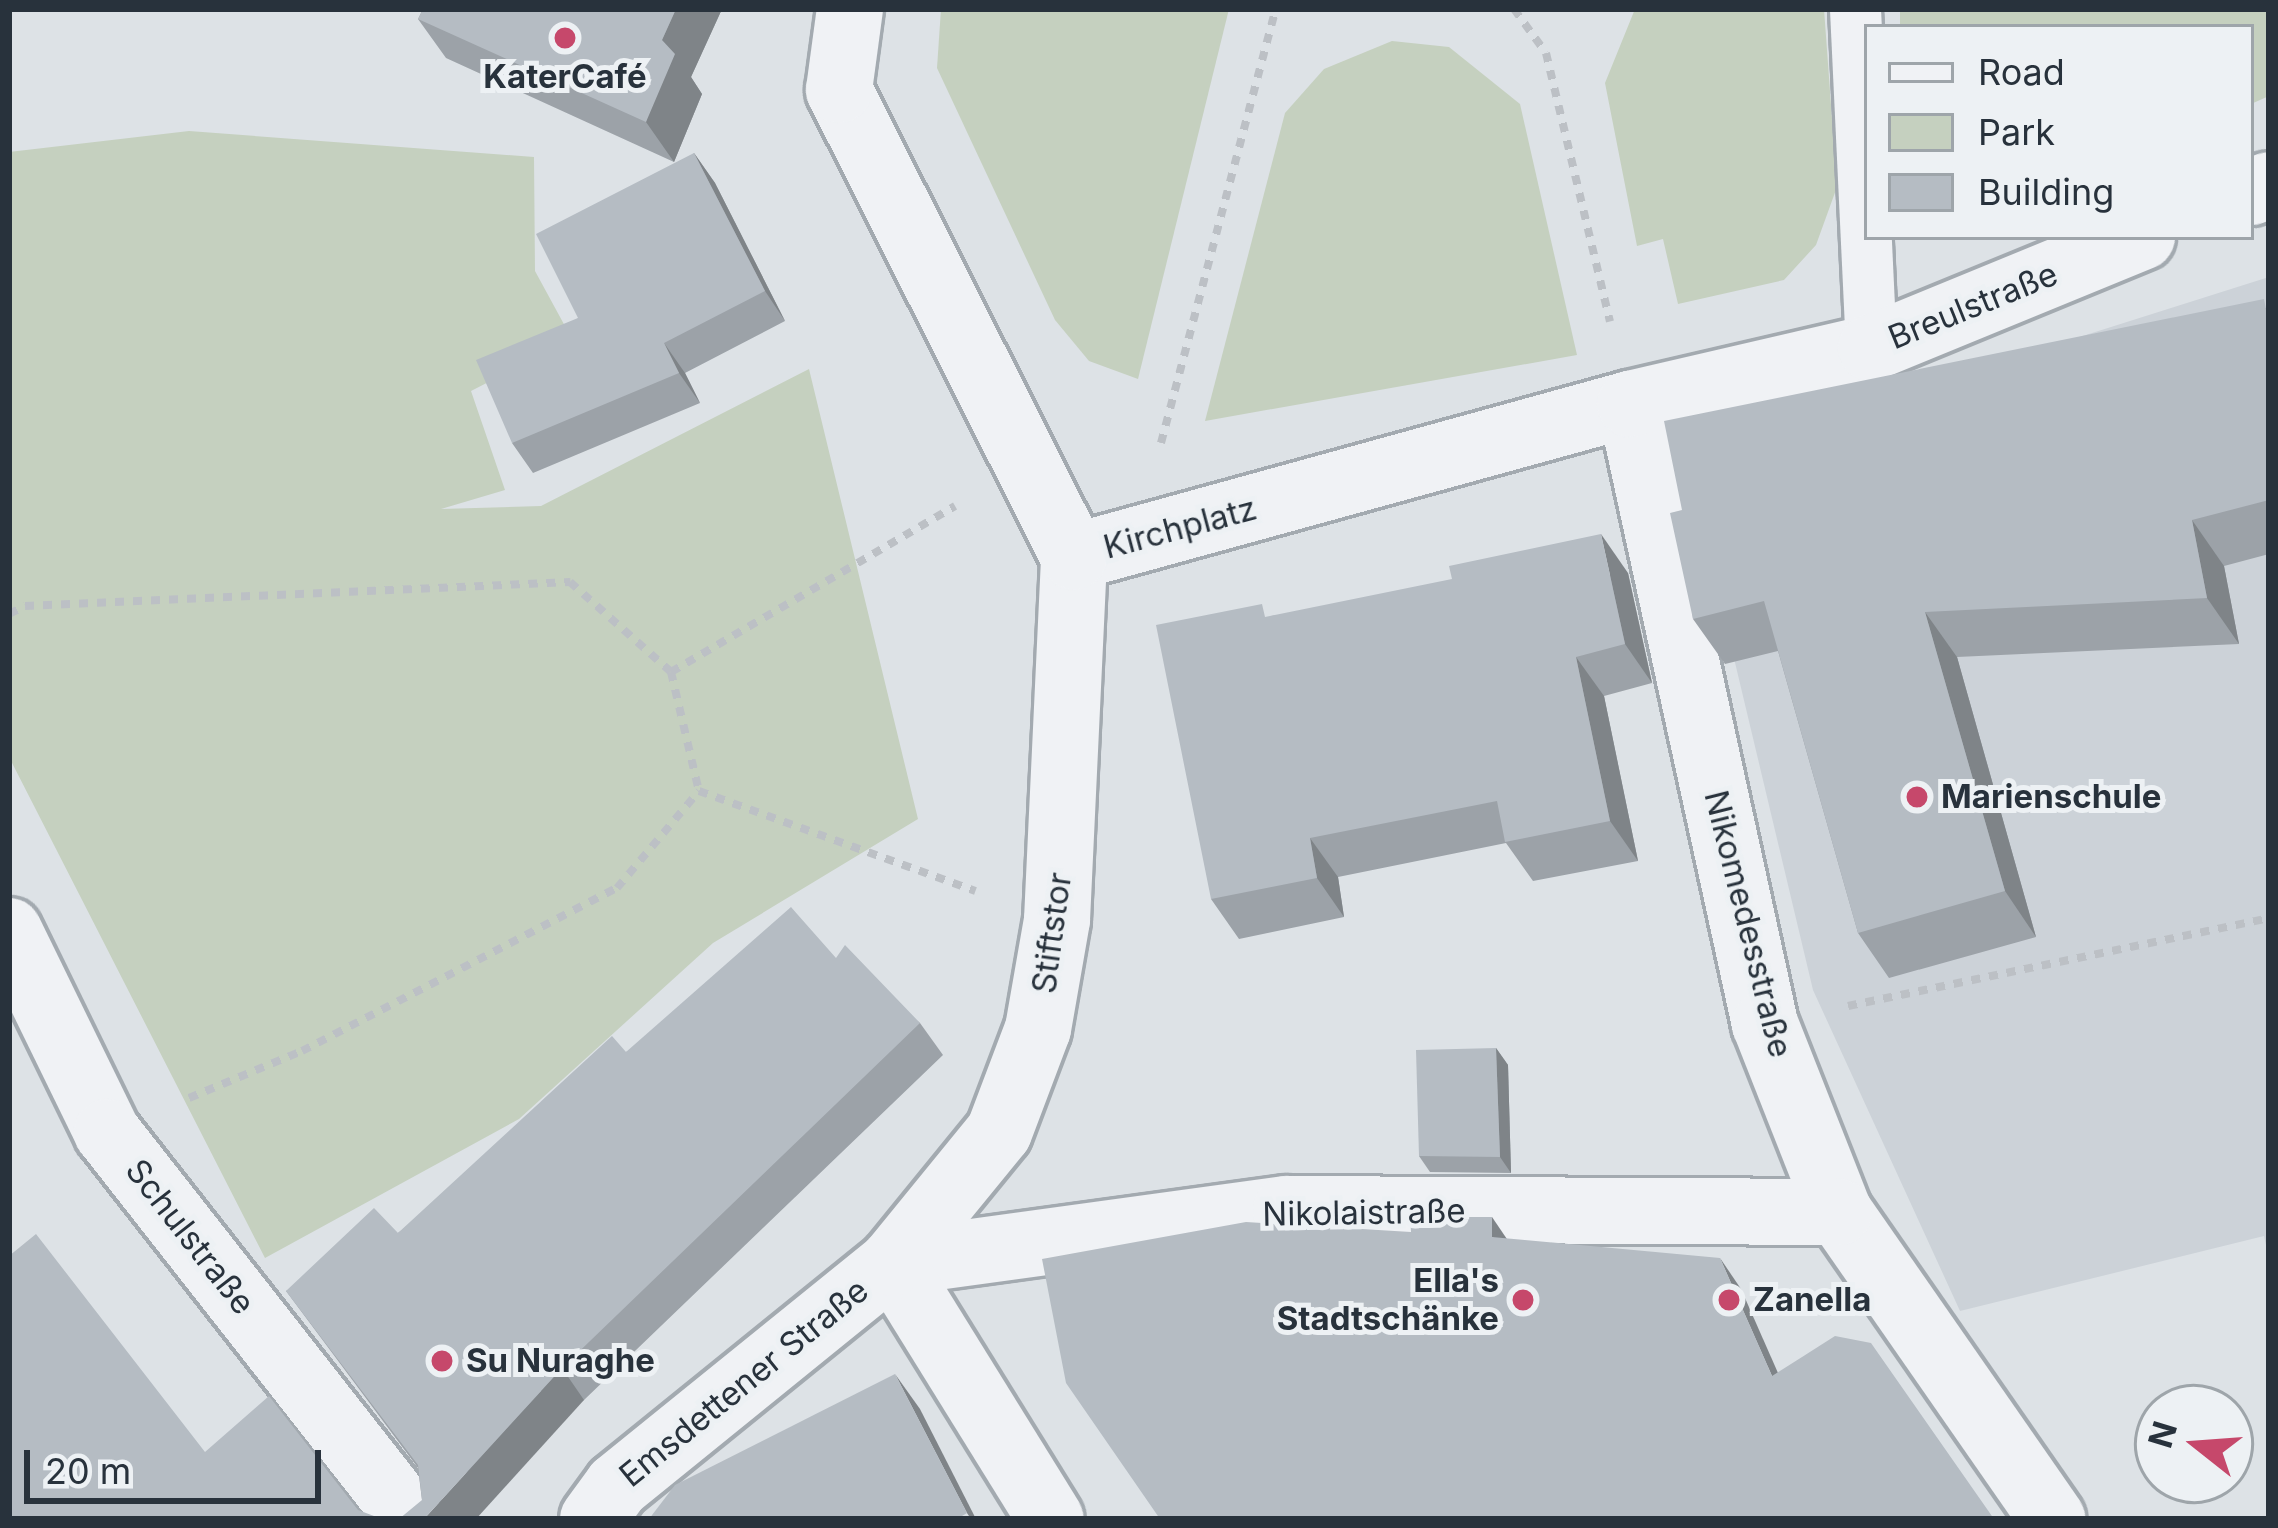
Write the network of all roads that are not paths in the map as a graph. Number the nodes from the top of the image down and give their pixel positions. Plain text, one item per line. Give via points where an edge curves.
1 (850, 9) edge
2 (1855, 9) edge
3 (1864, 199) edge
4 (1866, 240) edge
5 (2135, 240) edge
6 (1871, 347) junction
7 (1630, 404) junction
8 (1105, 549) junction
9 (9, 931) edge
10 (1840, 1212) junction
11 (892, 1263) junction
12 (410, 1519) edge
13 (593, 1519) edge
14 (1051, 1519) edge
15 (2052, 1519) edge

1 - 8 street, Kirchplatz via 839,90 1028,463
2 - 3 lane
4 - 6 lane
5 - 6 street, Breulstraße
6 - 7 street, Kirchplatz
7 - 8 street, Kirchplatz
7 - 10 street, Nikomedesstraße via 1765,1024
8 - 11 street, Stiftstor via 1038,1029 999,1132
9 - 12 street, Schulstraße via 107,1132
10 - 11 street, Nikolaistraße via 1286,1210
10 - 15 street, Nikomedesstraße
11 - 13 street, Emsdettener Straße via 617,1486
11 - 14 street, Emsdettener Straße

